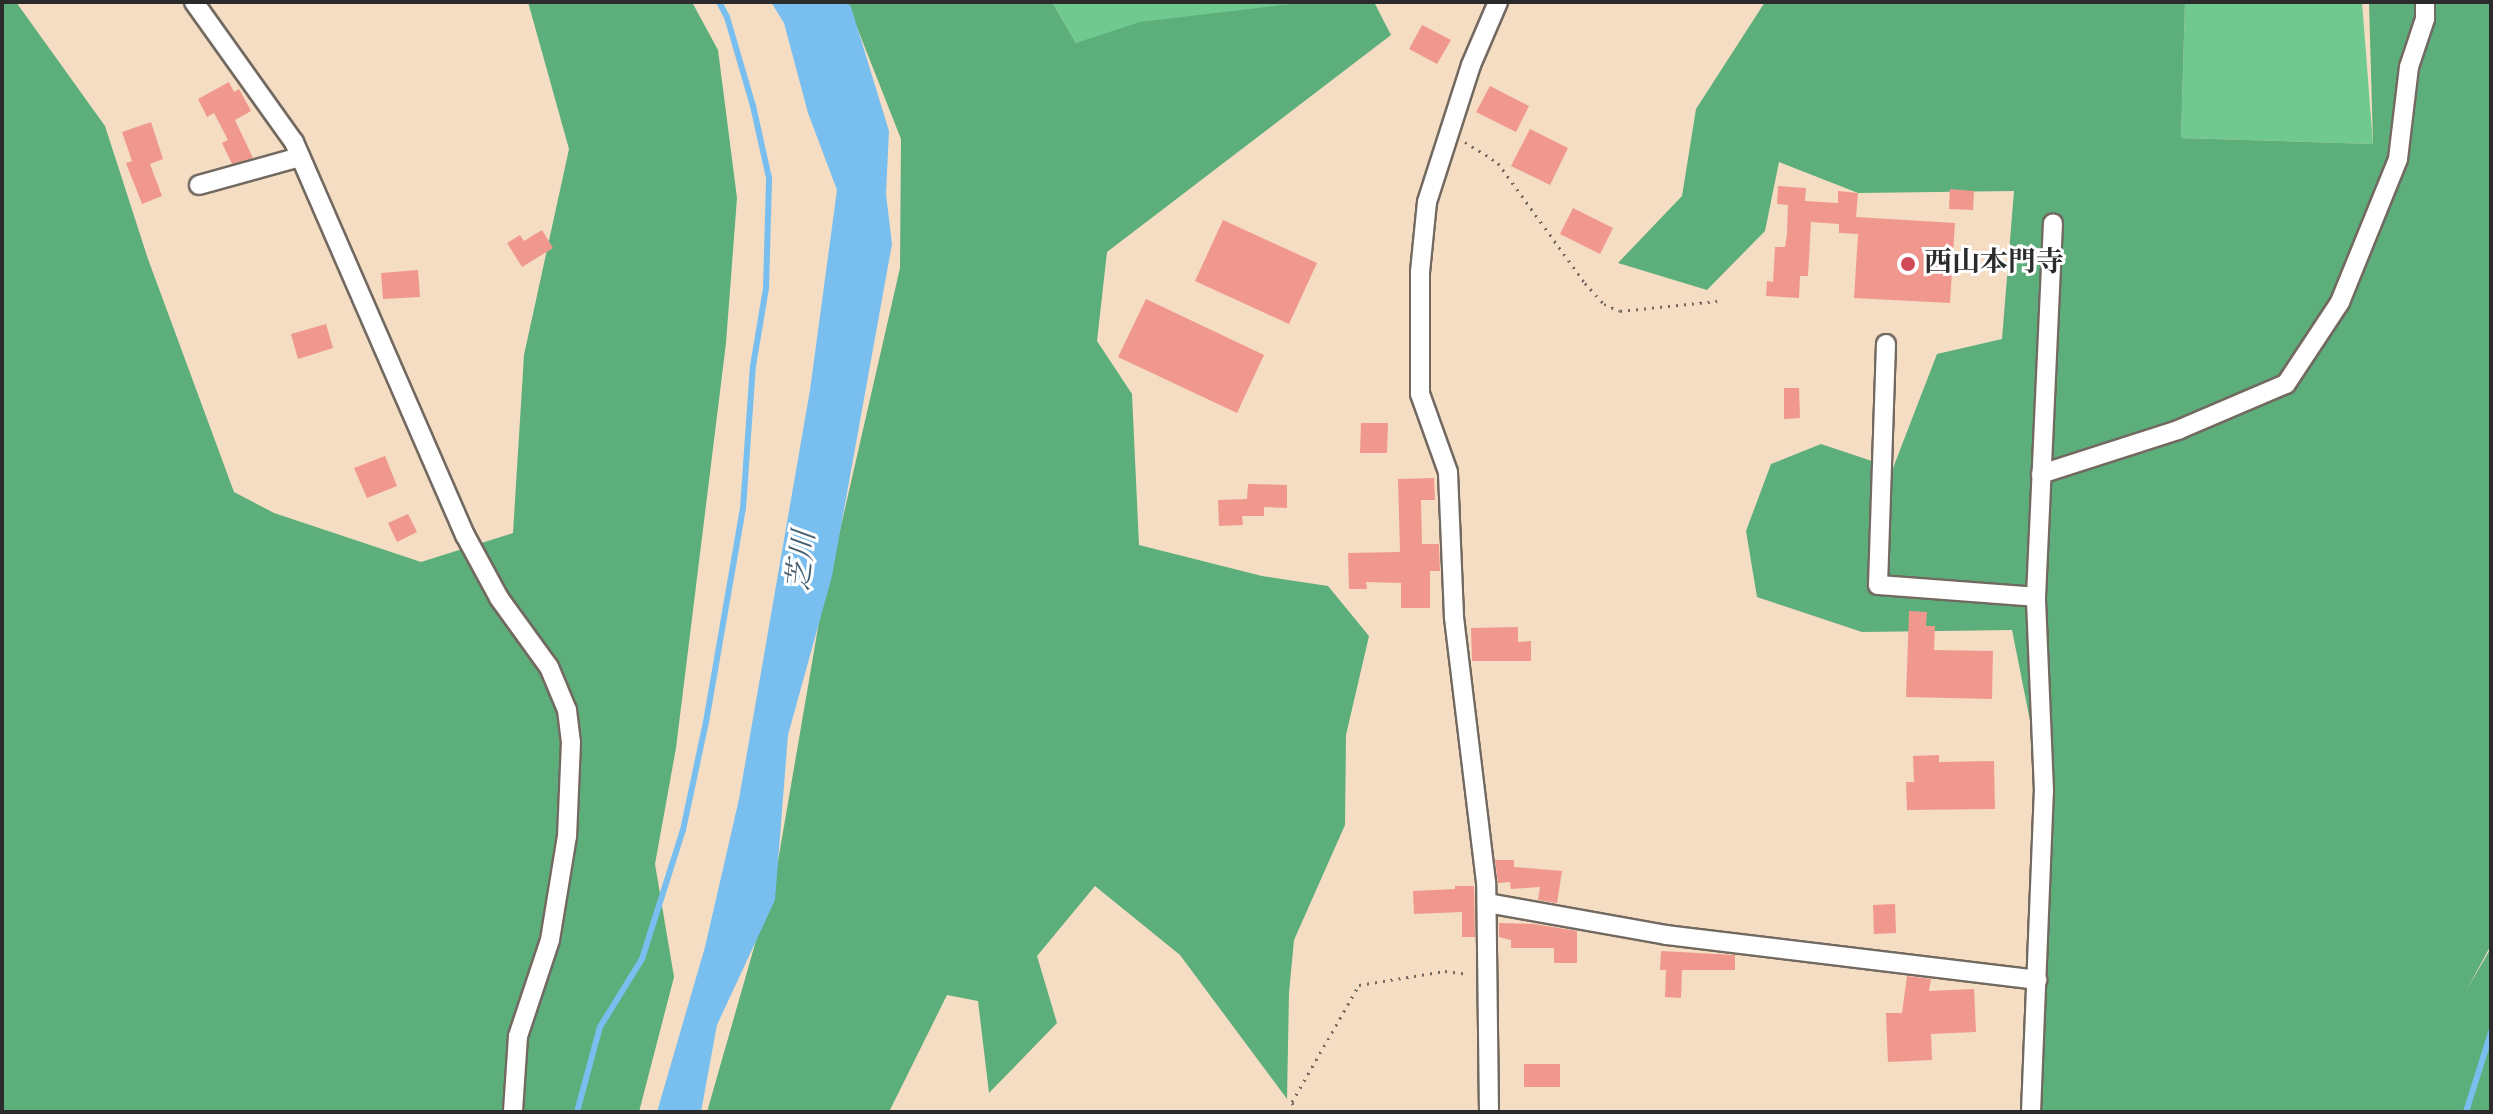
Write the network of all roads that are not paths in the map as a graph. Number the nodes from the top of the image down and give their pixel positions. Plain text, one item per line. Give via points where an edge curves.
1 (194, 2) edge
2 (1498, 2) edge
3 (2425, 2) edge
4 (300, 157) junction
5 (199, 185) dead end
6 (2053, 223) dead end
7 (1886, 344) dead end
8 (2041, 474) junction
9 (2036, 597) junction
10 (1487, 903) junction
11 (2037, 980) junction
12 (513, 1112) edge
13 (1489, 1112) edge
14 (2031, 1112) edge

1 - 4 street
2 - 10 street via 1427,202 1420,272 1420,394 1448,472 1454,616
3 - 8 street via 2425,19 2409,67 2398,159 2340,302 2286,384 2178,430
4 - 5 street
4 - 12 street via 465,535 499,598 549,667 567,710 567,836 550,940 518,1036
6 - 8 street
7 - 9 street via 1878,585
8 - 9 street
9 - 11 street via 2044,791
10 - 11 street via 1666,935
10 - 13 street
11 - 14 street

